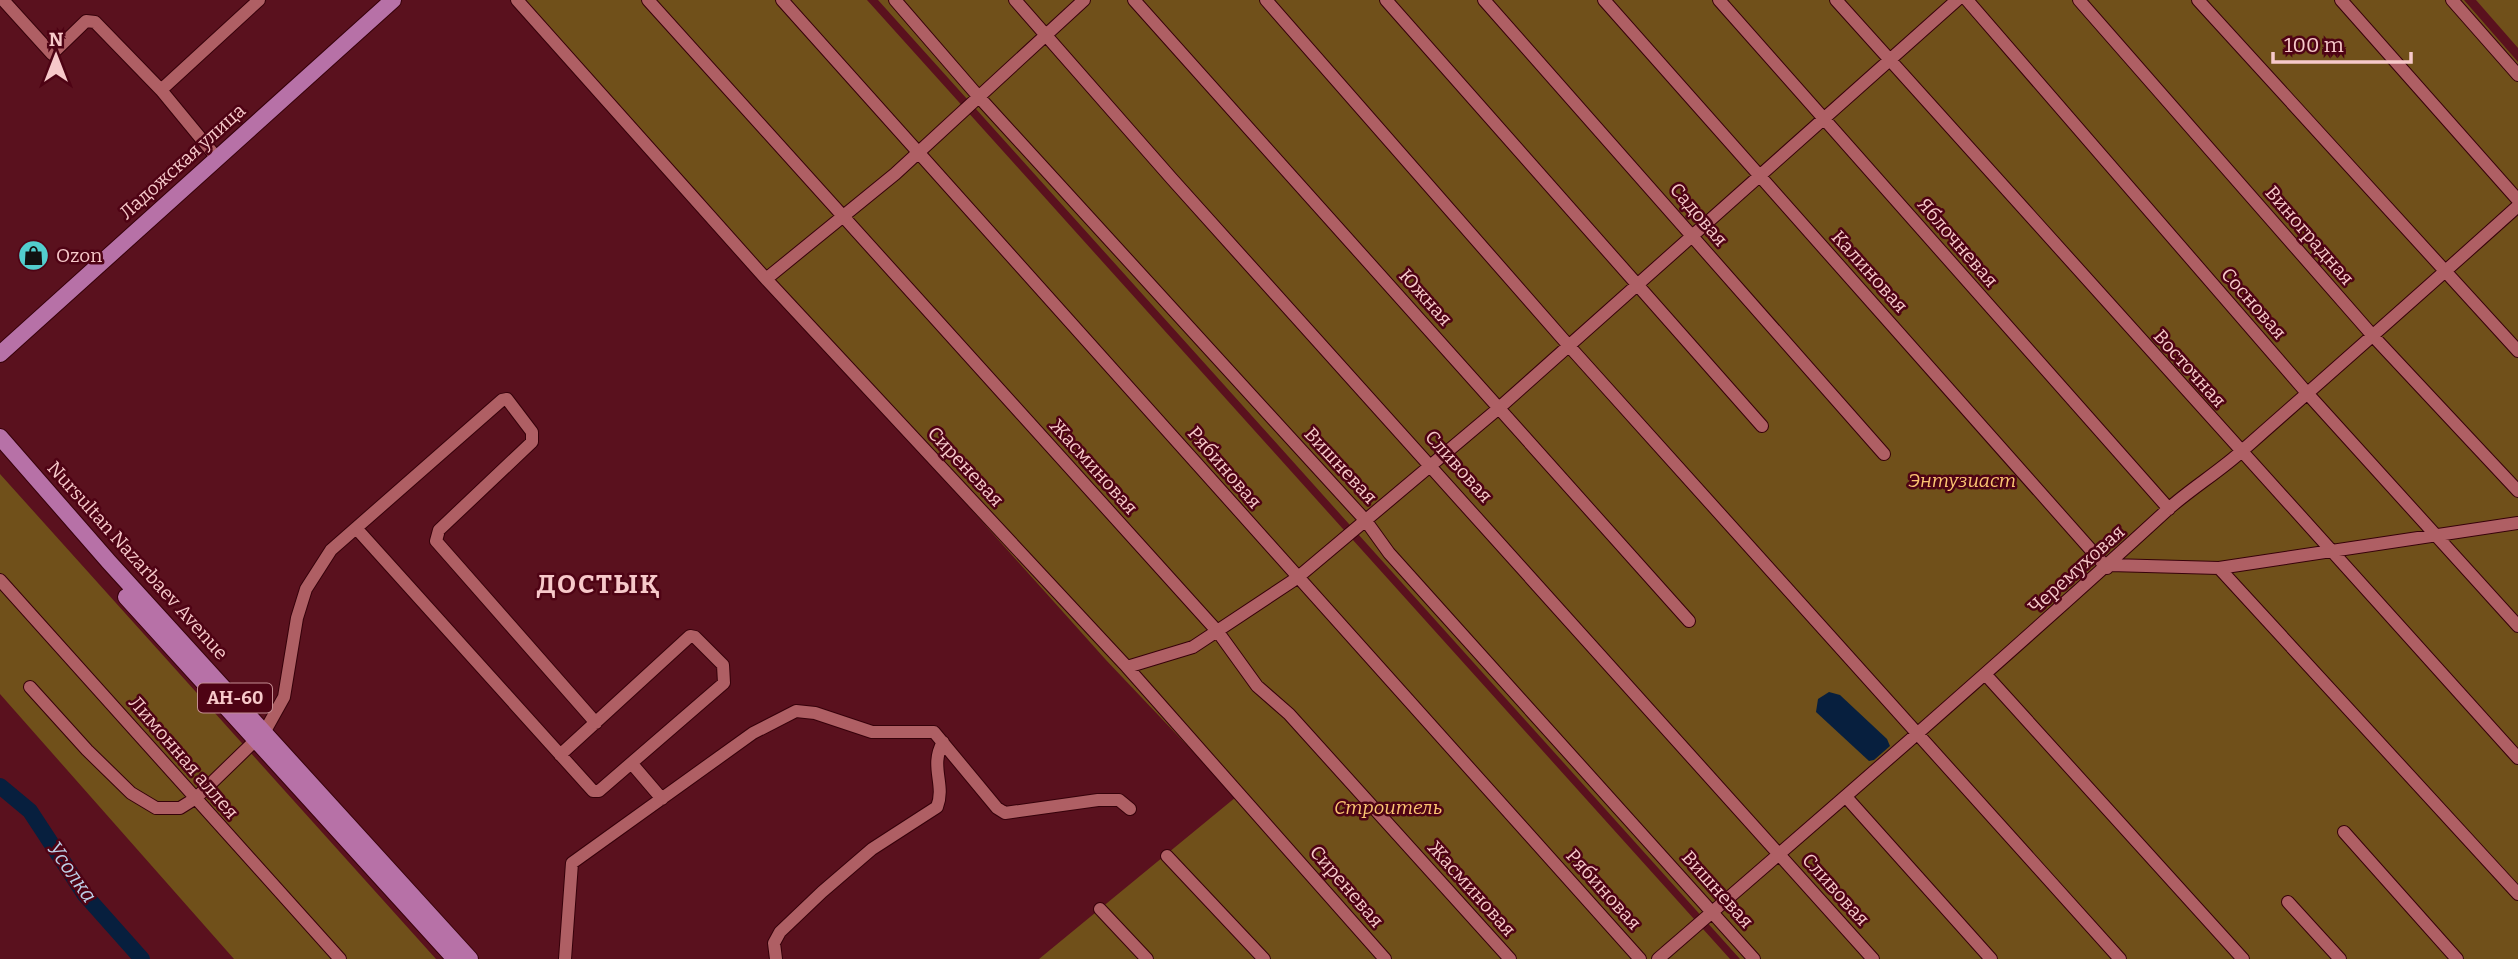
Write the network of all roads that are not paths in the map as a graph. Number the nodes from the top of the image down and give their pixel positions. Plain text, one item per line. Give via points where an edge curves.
1 (3, 0) edge
2 (259, 0) edge
3 (393, 0) edge
4 (517, 0) edge
5 (648, 0) edge
6 (782, 0) edge
7 (895, 0) edge
8 (1015, 0) edge
9 (1084, 0) edge
10 (1134, 0) edge
11 (1266, 0) edge
12 (1386, 0) edge
13 (1484, 0) edge
14 (1604, 0) edge
15 (1719, 0) edge
16 (1836, 0) edge
17 (1957, 0) edge
18 (1967, 0) edge
19 (2079, 0) edge
20 (2198, 0) edge
21 (2342, 0) edge
22 (2452, 0) edge
23 (1045, 33) junction
24 (1891, 61) junction
25 (2518, 75) edge
26 (161, 90) junction
27 (978, 96) junction
28 (1824, 118) junction
29 (919, 152) junction
30 (217, 158) junction
31 (1760, 177) junction
32 (2518, 200) edge
33 (2518, 206) edge
34 (842, 214) junction
35 (1692, 235) junction
36 (2446, 272) junction
37 (766, 279) junction
38 (1636, 287) junction
39 (2373, 336) junction
40 (1569, 346) junction
41 (2518, 351) edge
42 (0, 354) edge
43 (2307, 393) junction
44 (1499, 408) junction
45 (1762, 426) dead end
46 (0, 437) edge
47 (0, 453) edge
48 (2241, 453) junction
49 (1884, 454) dead end
50 (1432, 466) junction
51 (2518, 491) edge
52 (2169, 509) junction
53 (1366, 521) junction
54 (2518, 523) edge
55 (356, 528) junction
56 (2436, 535) junction
57 (2333, 552) junction
58 (2108, 567) junction
59 (2219, 568) junction
60 (1297, 578) junction
61 (0, 580) edge
62 (1689, 621) dead end
63 (2518, 626) edge
64 (1218, 632) junction
65 (1127, 667) junction
66 (1986, 675) junction
67 (30, 687) dead end
68 (596, 723) junction
69 (1919, 734) junction
70 (260, 736) junction
71 (943, 742) junction
72 (560, 755) junction
73 (2518, 758) edge
74 (632, 765) junction
75 (196, 798) junction
76 (1847, 798) junction
77 (662, 799) junction
78 (1130, 809) dead end
79 (2344, 832) dead end
80 (1778, 853) junction
81 (1167, 856) dead end
82 (2518, 894) edge
83 (2288, 902) dead end
84 (1100, 909) dead end
85 (1713, 911) junction
86 (340, 959) edge
87 (455, 959) edge
88 (470, 959) edge
89 (565, 959) edge
90 (776, 959) edge
91 (1147, 959) edge
92 (1264, 959) edge
93 (1385, 959) edge
94 (1510, 959) edge
95 (1640, 959) edge
96 (1658, 959) edge
97 (1754, 959) edge
98 (1873, 959) edge
99 (1991, 959) edge
100 (2120, 959) edge
101 (2244, 959) edge
102 (2340, 959) edge
103 (2457, 959) edge

1 - 26 street via 52,54 86,21 95,22
2 - 26 street
3 - 30 main road, Ладожская улица
4 - 37 street, Сиреневая
5 - 34 street, Жасминовая
6 - 29 street, Рябиновая
7 - 27 street, Вишневая
8 - 23 street, Сливовая
9 - 23 street
10 - 44 street, Южная
11 - 40 street
12 - 38 street
13 - 35 street, Садовая
14 - 31 street, Калиновая
15 - 28 street, Яблочневая
16 - 24 street, Восточная
17 - 24 street
18 - 43 street, Сосновая
19 - 39 street, Виноградная
20 - 36 street
21 - 32 street
22 - 25 street
23 - 27 street
23 - 50 street, Сливовая
24 - 28 street
24 - 48 street, Восточная
26 - 30 street
27 - 29 street
27 - 53 street, Вишневая
28 - 31 street
28 - 52 street, Яблочневая
29 - 34 street
29 - 60 street, Рябиновая
30 - 42 main road, Ладожская улица
31 - 35 street
31 - 58 street, Калиновая
33 - 36 street, Черемуховая
34 - 37 street
34 - 64 street, Жасминовая
35 - 38 street
35 - 49 street, Садовая
36 - 39 street, Черемуховая
36 - 41 street
37 - 65 street, Сиреневая
38 - 40 street
38 - 45 street
39 - 43 street, Черемуховая
39 - 51 street, Виноградная
40 - 44 street
40 - 69 street
43 - 48 street, Черемуховая
43 - 56 street, Сосновая
44 - 50 street
44 - 62 street, Южная
46 - 70 main road, Nursultan Nazarbaev Avenue / АН-60
47 - 70 main road, Nursultan Nazarbaev Avenue
48 - 52 street, Черемуховая
48 - 57 street, Восточная
50 - 53 street
50 - 80 street, Сливовая
52 - 58 street, Черемуховая
53 - 60 street
53 - 85 street, Вишневая via 1389,553
54 - 56 street
55 - 68 street via 507,399 532,432 532,442 439,530 436,541
55 - 70 street via 331,550 306,589 284,697
55 - 72 street
56 - 57 street
56 - 63 street, Сосновая
57 - 59 street
57 - 73 street, Восточная
58 - 59 street
58 - 66 street, Черемуховая
59 - 82 street
60 - 64 street
60 - 95 street, Рябиновая
61 - 75 street, Лимонная аллея
64 - 65 street via 1193,647
64 - 94 street, Жасминовая via 1257,686 1289,714
65 - 93 street, Сиреневая
66 - 69 street, Черемуховая
66 - 101 street
67 - 75 street via 131,793 156,808 180,808
68 - 72 street
68 - 74 street via 690,636 723,665 724,683
69 - 76 street, Черемуховая
69 - 100 street
70 - 75 street
70 - 87 main road, Nursultan Nazarbaev Avenue
70 - 88 main road, Nursultan Nazarbaev Avenue / АН-60
71 - 77 street via 925,730 872,732 796,711 753,733
71 - 78 street via 1005,813 1098,800 1119,800
71 - 90 street via 936,759 941,798 937,807 872,849 822,892 780,932 774,943
72 - 74 street via 596,792
74 - 77 street
75 - 86 street, Лимонная аллея
76 - 80 street, Черемуховая
76 - 99 street
77 - 89 street via 572,863
79 - 103 street
80 - 85 street, Черемуховая
80 - 98 street, Сливовая
81 - 92 street
83 - 102 street
84 - 91 street
85 - 96 street, Черемуховая
85 - 97 street, Вишневая

